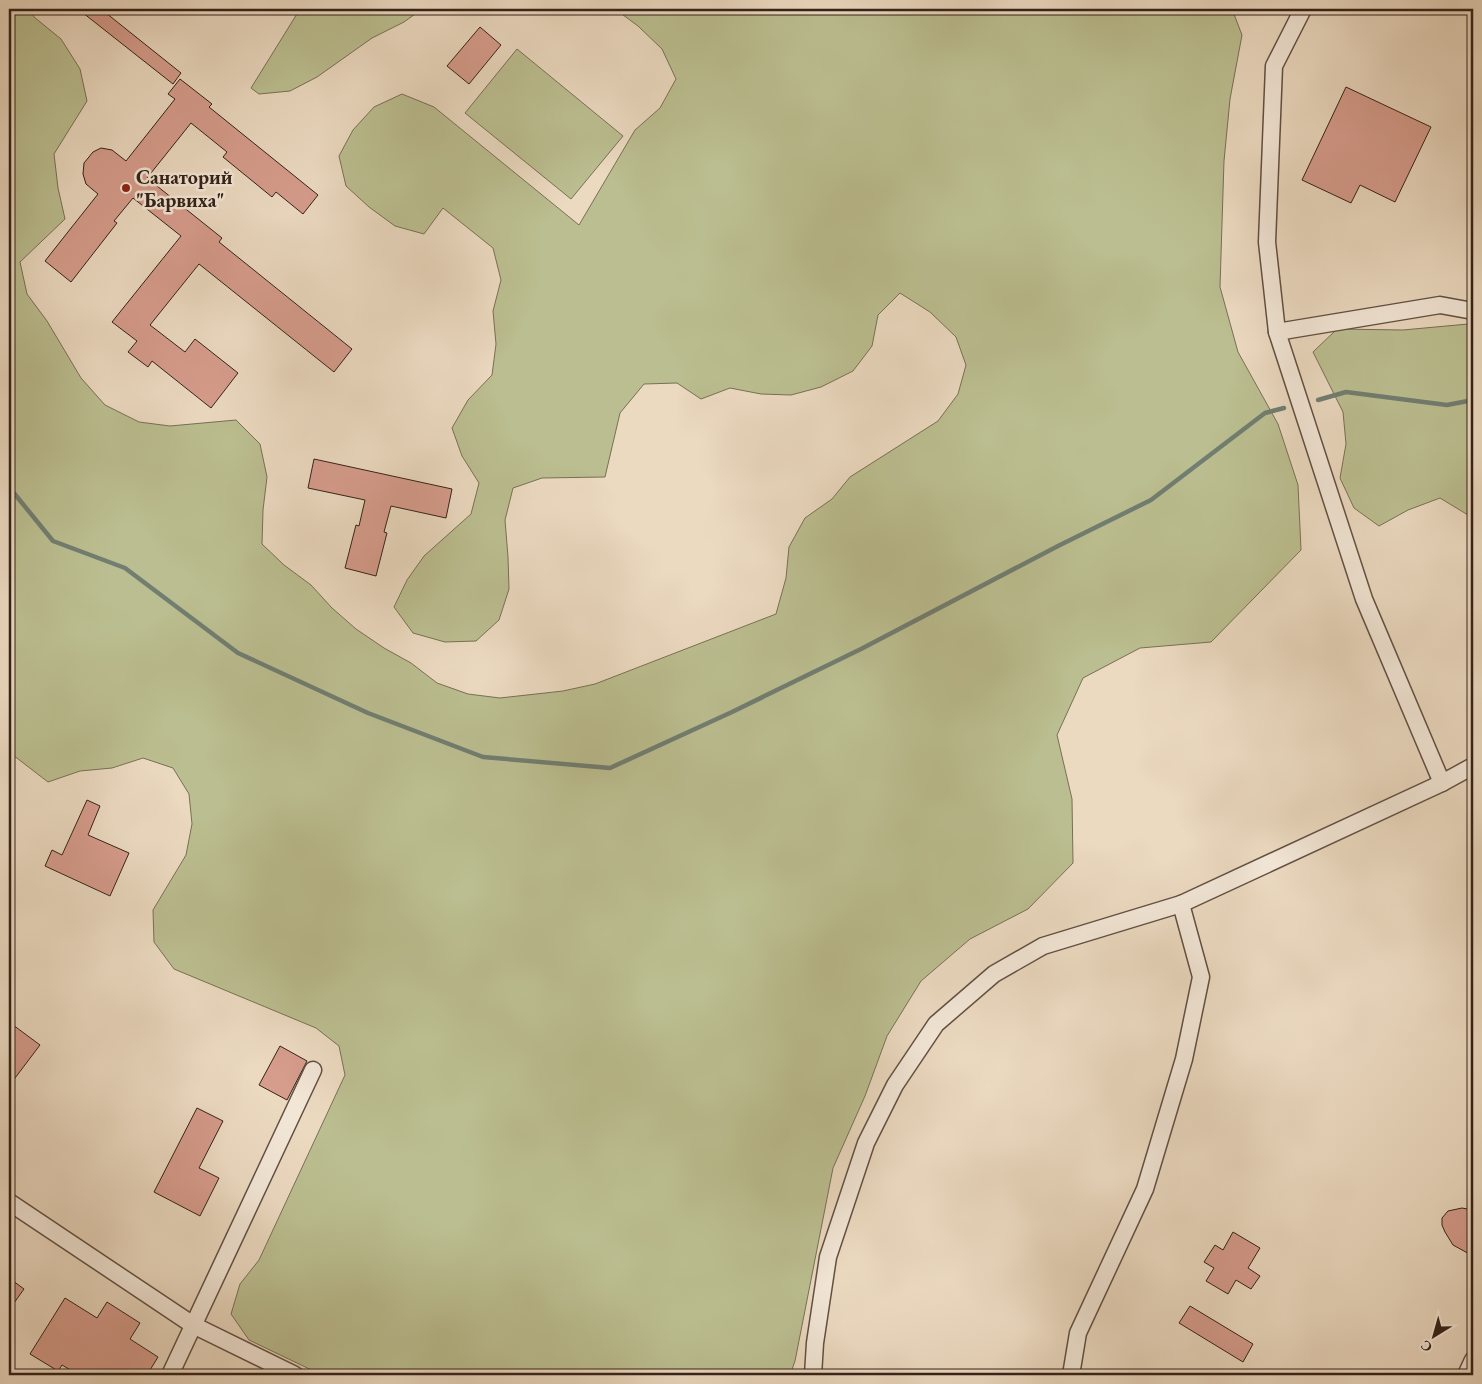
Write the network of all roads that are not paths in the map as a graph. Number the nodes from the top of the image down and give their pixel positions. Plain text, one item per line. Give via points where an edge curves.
1 (1303, 9) edge
2 (1473, 311) edge
3 (1277, 332) junction
4 (1473, 766) edge
5 (1442, 783) junction
6 (1181, 904) junction
7 (313, 1070) dead end
8 (9, 1202) edge
9 (193, 1325) junction
10 (1473, 1360) edge
11 (170, 1375) edge
12 (295, 1375) edge
13 (813, 1375) edge
14 (1071, 1375) edge
15 (1466, 1375) edge

1 - 3 street via 1274,66 1267,242
2 - 3 street via 1440,305
3 - 5 street via 1364,599
4 - 5 street
5 - 6 street
6 - 13 street via 1043,946 994,974 936,1024 894,1085 866,1142 828,1257
6 - 14 street via 1201,977 1184,1059 1145,1189 1078,1333
7 - 9 street
8 - 9 street
9 - 11 street
9 - 12 street
10 - 15 street

